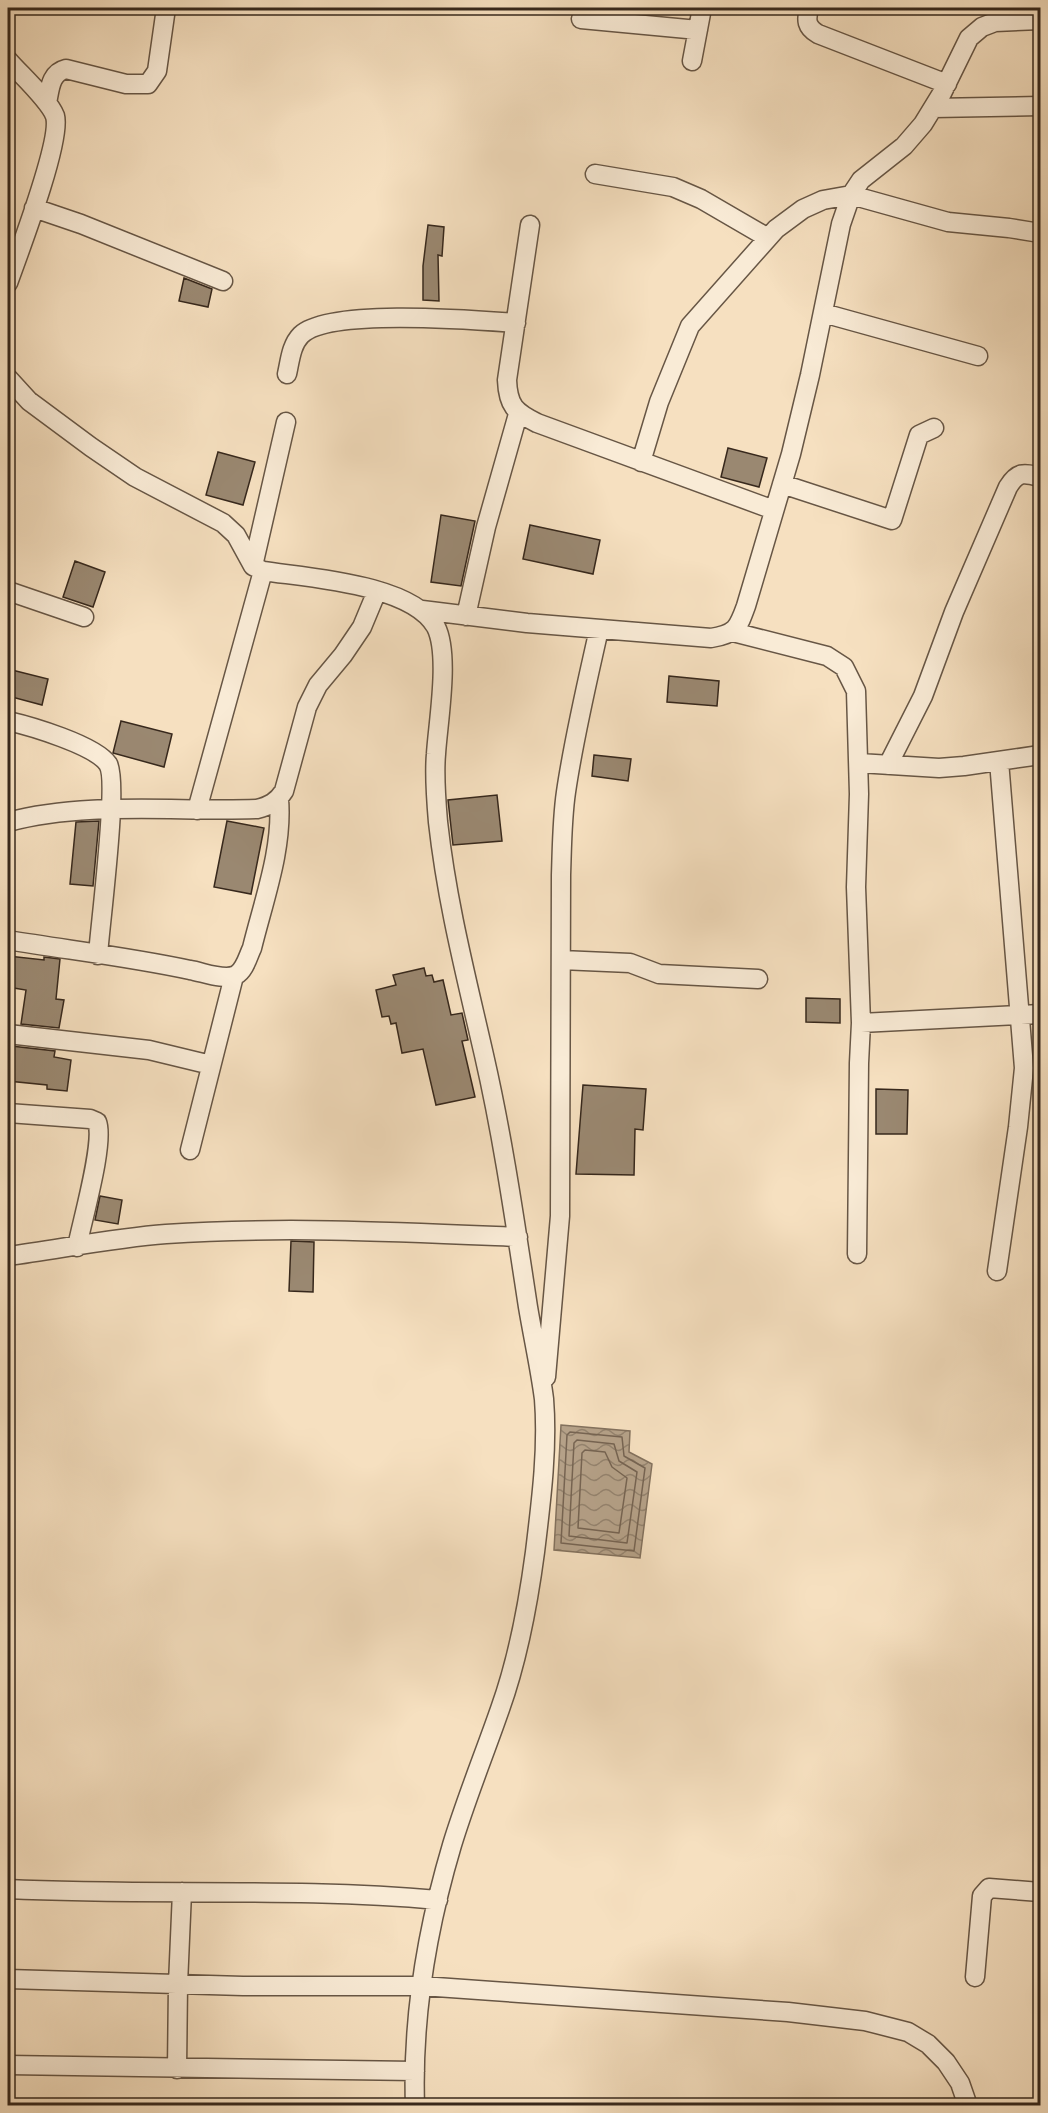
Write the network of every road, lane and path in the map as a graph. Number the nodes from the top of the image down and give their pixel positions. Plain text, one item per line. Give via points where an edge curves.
1 (166, 8) edge
2 (702, 8) edge
3 (809, 8) edge
4 (581, 19) dead end
5 (1041, 20) edge
6 (698, 30) junction
7 (8, 60) edge
8 (692, 61) dead end
9 (947, 84) junction
10 (47, 103) junction
11 (1041, 106) edge
12 (933, 108) junction
13 (595, 174) dead end
14 (851, 195) junction
15 (34, 208) junction
16 (530, 225) dead end
17 (1041, 234) edge
18 (768, 238) junction
19 (223, 281) dead end
20 (8, 283) edge
21 (823, 313) junction
22 (516, 323) junction
23 (978, 356) dead end
24 (287, 374) dead end
25 (8, 378) edge
26 (518, 414) junction
27 (286, 422) dead end
28 (933, 428) dead end
29 (641, 462) junction
30 (1041, 477) edge
31 (782, 484) junction
32 (774, 510) junction
33 (258, 569) junction
34 (8, 591) edge
35 (377, 591) junction
36 (422, 610) junction
37 (84, 616) dead end
38 (466, 616) junction
39 (599, 629) junction
40 (733, 632) junction
41 (8, 721) edge
42 (1041, 755) edge
43 (999, 761) junction
44 (859, 763) junction
45 (888, 765) junction
46 (279, 799) junction
47 (111, 810) junction
48 (197, 810) junction
49 (8, 822) edge
50 (8, 940) edge
51 (98, 955) junction
52 (561, 960) junction
53 (234, 976) junction
54 (758, 979) dead end
55 (1041, 1014) edge
56 (1020, 1016) junction
57 (861, 1023) junction
58 (8, 1034) edge
59 (211, 1065) junction
60 (8, 1113) edge
61 (190, 1150) dead end
62 (518, 1237) junction
63 (77, 1246) junction
64 (857, 1254) dead end
65 (8, 1256) edge
66 (997, 1271) dead end
67 (544, 1400) junction
68 (8, 1888) edge
69 (182, 1892) junction
70 (1041, 1892) edge
71 (438, 1900) junction
72 (975, 1977) dead end
73 (8, 1979) edge
74 (178, 1984) junction
75 (422, 1986) junction
76 (8, 2065) edge
77 (177, 2069) junction
78 (415, 2071) junction
79 (415, 2106) edge
80 (968, 2106) edge

1 - 10 street via 157,71 148,84 126,84 66,69 53,77
2 - 6 street
3 - 9 street via 806,20 810,30
4 - 6 street
5 - 9 street via 995,22 982,27 969,38
6 - 8 street
7 - 10 street
9 - 12 street
10 - 15 street via 55,117 56,130
11 - 12 street
12 - 14 street via 904,146 861,180
13 - 18 street via 673,187
14 - 17 street via 948,222
14 - 18 street via 823,200 803,209
14 - 21 street via 841,224
15 - 19 street
15 - 20 street
16 - 22 street
18 - 29 street via 690,326 659,402
21 - 23 street
21 - 31 street
22 - 24 street via 457,318 325,323 302,334 294,345
22 - 26 street via 507,380 508,393
25 - 33 street via 30,401 135,477 224,523
26 - 29 street
26 - 38 street
27 - 33 street
28 - 31 street via 919,435 892,520
29 - 32 street
30 - 45 street via 1018,475 1008,487 923,696
31 - 32 street
32 - 40 street via 740,625
33 - 35 street
33 - 48 street
34 - 37 street
35 - 36 street via 408,600
35 - 46 street via 362,627 318,685 307,707
36 - 38 street
36 - 62 street via 441,639 435,758 443,868 500,1130
38 - 39 street
39 - 40 street via 711,638
39 - 52 street via 566,793
40 - 44 street via 827,656 844,667 855,691
41 - 47 street via 97,753 112,773
42 - 43 street
43 - 45 street via 939,768
43 - 56 street
44 - 45 street
44 - 57 street via 856,887
46 - 48 street via 256,809
46 - 53 street via 277,844 252,948
47 - 48 street
47 - 49 street
47 - 51 street
50 - 51 street
51 - 53 street
52 - 54 street via 630,963 659,974
52 - 67 street via 560,1216
53 - 59 street
55 - 56 street
56 - 57 street
56 - 66 street via 1024,1068
57 - 64 street
58 - 59 street via 149,1050
59 - 61 street
60 - 63 street via 97,1122 99,1147
62 - 63 street via 250,1230 164,1234
62 - 67 street
63 - 65 street
67 - 71 street via 542,1490 518,1649 451,1847
68 - 69 street
69 - 71 street via 305,1892
69 - 74 street
70 - 72 street via 989,1888 982,1896
71 - 75 street
73 - 74 street
74 - 75 street
74 - 77 street
75 - 78 street
75 - 80 street via 788,2012 888,2025 928,2044 946,2062 960,2083
76 - 77 street
77 - 78 street
78 - 79 street

